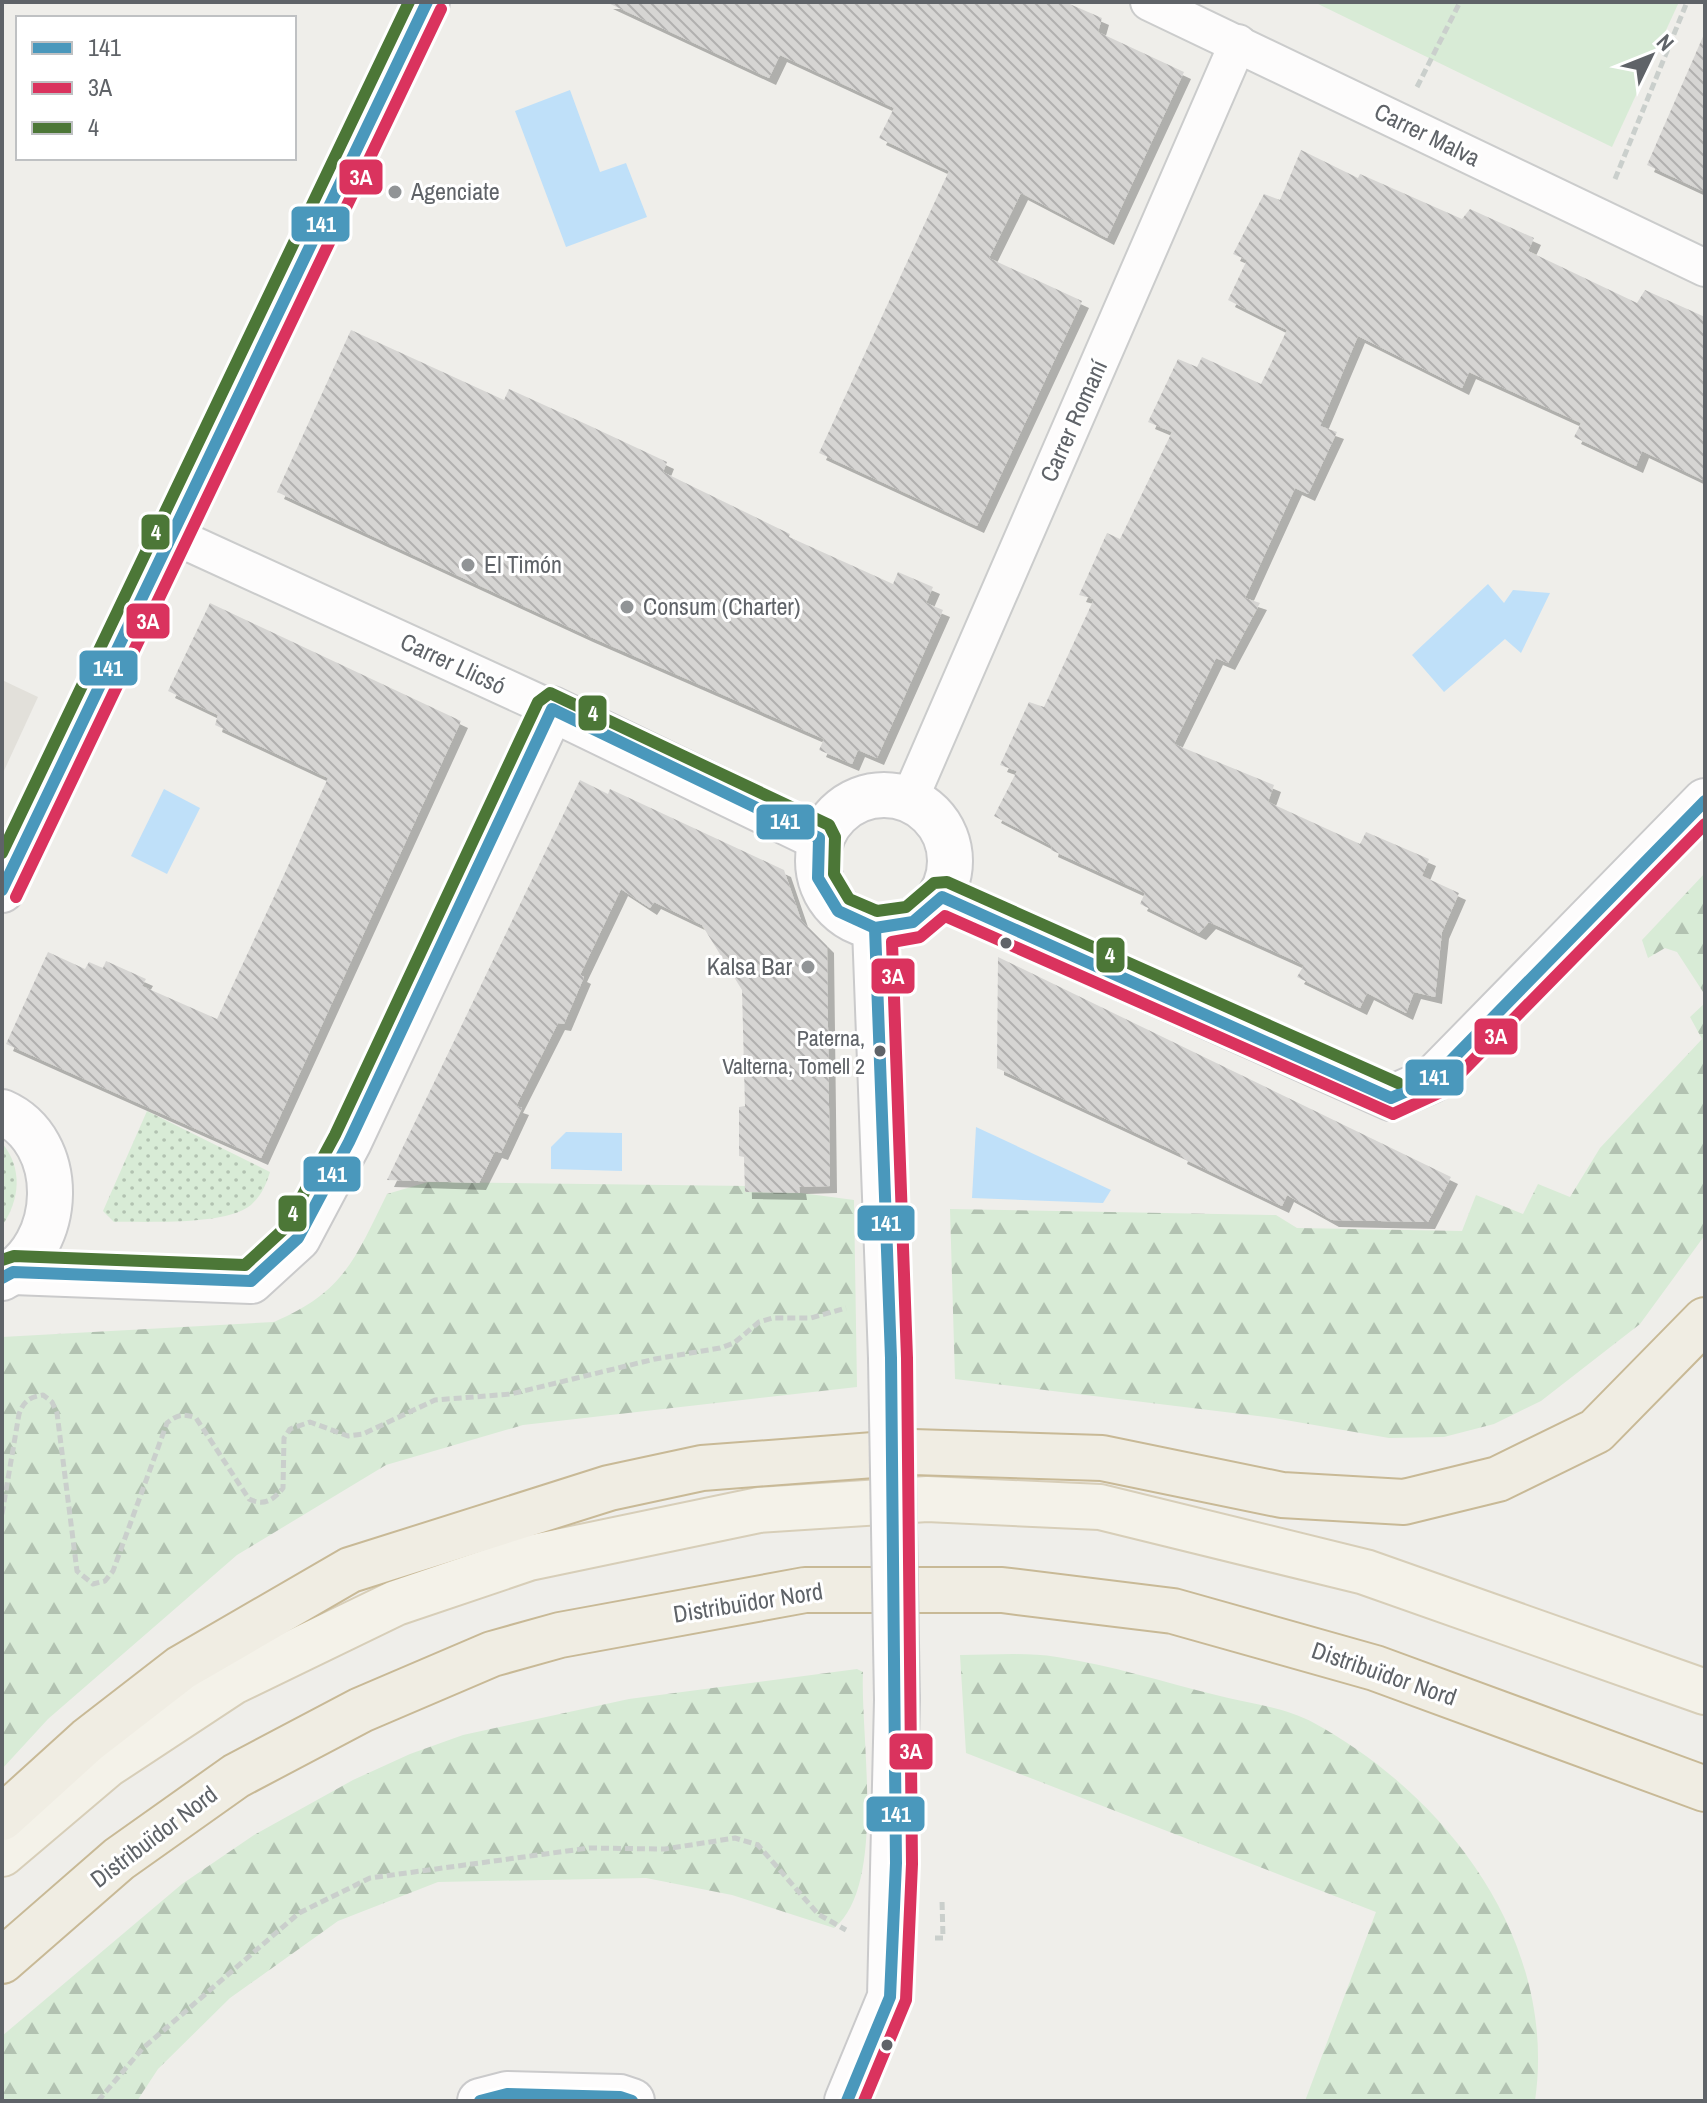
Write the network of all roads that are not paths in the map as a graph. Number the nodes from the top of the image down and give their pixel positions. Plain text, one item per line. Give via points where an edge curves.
1 (427, 2) edge
2 (1149, 2) edge
3 (1238, 43) junction
4 (1705, 268) edge
5 (172, 535) junction
6 (552, 709) junction
7 (910, 798) junction
8 (1705, 801) edge
9 (819, 838) junction
10 (2, 890) edge
11 (942, 897) junction
12 (875, 928) junction
13 (2, 1112) edge
14 (7, 1275) edge
15 (1705, 1320) edge
16 (1705, 1692) edge
17 (1705, 1789) edge
18 (2, 1818) edge
19 (2, 1854) edge
20 (2, 1961) edge
21 (480, 2101) edge
22 (632, 2101) edge
23 (847, 2101) edge

1 - 5 street
2 - 3 street, Carrer Malva
3 - 4 street, Carrer Malva
3 - 7 street, Carrer Romaní
5 - 6 street, Carrer Llicsó
5 - 10 street
6 - 9 street, Carrer Llicsó
6 - 14 street via 349,1142 298,1238 251,1281
7 - 9 street via 873,794 840,808
7 - 11 street via 933,814 948,840 951,869
8 - 11 street via 1432,1080 1391,1098
9 - 12 street via 818,878 838,911
11 - 12 street via 913,922
12 - 23 street, bridge via 891,1358 897,1700 893,1935 890,1997
13 - 14 street via 30,1135 45,1162 51,1192 47,1223 34,1250
15 - 18 highway via 1596,1431 1498,1479 1404,1502 1282,1495 1102,1458 913,1452 702,1468 609,1488 350,1570 181,1668 88,1740
16 - 19 main road via 1365,1572 1100,1507 927,1499 759,1510 529,1558 396,1603 233,1682 107,1765
17 - 20 highway, Distribuïdor Nord via 1375,1668 1173,1611 1002,1590 805,1590 560,1635 492,1654 361,1710 236,1776 119,1859
21 - 22 street via 507,2094

